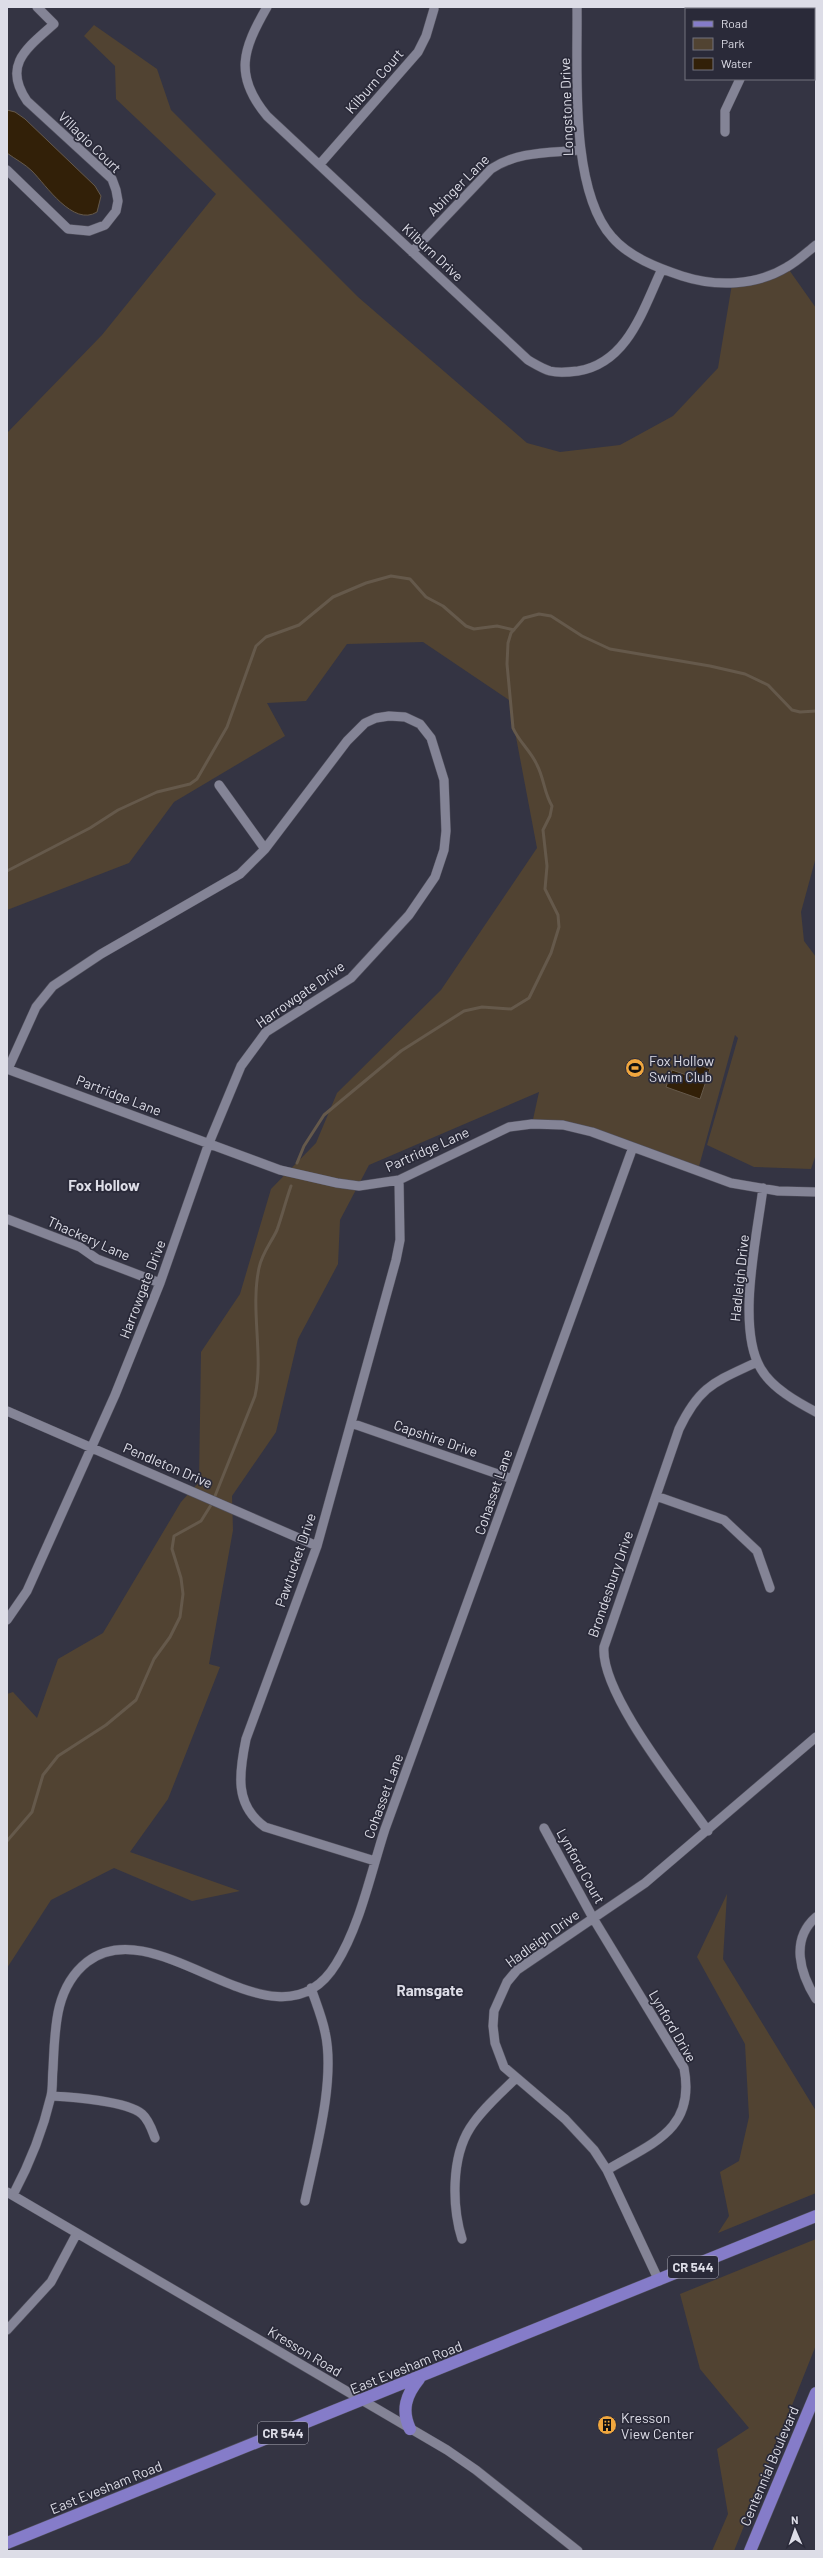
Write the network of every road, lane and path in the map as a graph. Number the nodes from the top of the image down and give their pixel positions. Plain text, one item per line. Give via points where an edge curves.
1 (37, 7) edge
2 (267, 7) edge
3 (577, 7) edge
4 (434, 9) dead end
5 (740, 80) edge
6 (725, 132) dead end
7 (580, 150) junction
8 (320, 164) junction
9 (7, 170) edge
10 (816, 245) edge
11 (412, 252) junction
12 (662, 269) junction
13 (219, 785) dead end
14 (265, 849) junction
15 (8, 1069) edge
16 (209, 1143) junction
17 (633, 1147) junction
18 (399, 1180) junction
19 (763, 1188) junction
20 (816, 1192) edge
21 (7, 1219) edge
22 (160, 1283) junction
23 (757, 1362) junction
24 (7, 1411) edge
25 (816, 1412) edge
26 (351, 1423) junction
27 (91, 1446) junction
28 (512, 1479) junction
29 (656, 1496) junction
30 (317, 1546) junction
31 (770, 1588) dead end
32 (7, 1620) edge
33 (816, 1737) edge
34 (544, 1828) dead end
35 (708, 1831) junction
36 (375, 1861) junction
37 (816, 1917) edge
38 (593, 1918) junction
39 (311, 1988) junction
40 (816, 1998) edge
41 (516, 2078) junction
42 (52, 2096) junction
43 (155, 2138) dead end
44 (607, 2170) junction
45 (10, 2194) edge
46 (305, 2201) dead end
47 (816, 2216) edge
48 (77, 2233) junction
49 (462, 2238) dead end
50 (659, 2281) junction
51 (7, 2330) edge
52 (420, 2378) junction
53 (816, 2393) edge
54 (362, 2402) junction
55 (410, 2429) junction
56 (7, 2543) edge
57 (578, 2551) edge
58 (750, 2551) edge

1 - 9 street, Villagio Court via 54,24 26,48 16,69 19,90 27,101 112,179 118,201 116,211 112,219 98,229 78,232 68,229
2 - 8 street, Kilburn Drive via 246,50 244,68 249,87 267,116
3 - 7 street, Longstone Drive
4 - 8 street, Kilburn Court via 418,52
5 - 6 street via 725,111
7 - 11 street, Abinger Lane via 520,155 505,160 491,169
7 - 12 street, Longstone Drive via 598,215 612,237 636,256
8 - 11 street, Kilburn Drive
10 - 12 street, Longstone Drive via 787,267 763,278 732,284 695,280
11 - 12 street, Kilburn Drive via 528,360 551,371 589,369 615,354 632,333
13 - 14 street
14 - 15 street, Harrowgate Drive via 240,874 101,954 53,986 36,1007
14 - 16 street, Harrowgate Drive via 347,741 365,723 389,716 405,717 420,724 431,738 444,780 446,805 444,850 435,876 409,915 351,978 266,1032 241,1066
15 - 16 street, Partridge Lane
16 - 18 street, Partridge Lane via 280,1170 337,1183 359,1186
16 - 22 street, Harrowgate Drive
17 - 18 street, Partridge Lane via 592,1132 563,1125 532,1124 509,1127
17 - 19 street, Partridge Lane via 731,1182
17 - 28 street, Cohasset Lane
18 - 26 street, Pawtucket Drive via 400,1240
19 - 20 street, Partridge Lane
19 - 23 street, Hadleigh Drive via 748,1311 748,1334
21 - 22 street, Thackery Lane via 80,1247 97,1259
22 - 27 street, Harrowgate Drive via 115,1395
23 - 25 street, Hadleigh Drive via 779,1388
23 - 29 street, Brondesbury Drive via 714,1383 699,1394 679,1429
24 - 27 street, Pendleton Drive
26 - 28 street, Capshire Drive
26 - 30 street, Pawtucket Drive
27 - 30 street, Pendleton Drive via 124,1463
27 - 32 street, Harrowgate Drive via 27,1590
28 - 36 street, Cohasset Lane
29 - 31 street via 724,1520 757,1551
29 - 35 street, Brondesbury Drive via 614,1612 603,1657 611,1686 645,1742
30 - 36 street, Pawtucket Drive via 246,1739 241,1788 247,1810 265,1827
33 - 35 street, Hadleigh Drive
34 - 38 street, Lynford Court
35 - 38 street, Hadleigh Drive via 645,1883
36 - 39 street, Cohasset Lane via 349,1940 335,1966
37 - 40 street via 808,1923 799,1943 801,1970
38 - 41 street, Hadleigh Drive via 517,1970 498,1999 493,2026 495,2043 504,2067
38 - 44 street, Lynford Drive via 684,2068 686,2079 685,2106 673,2126
39 - 42 street, Cohasset Lane via 293,1995 265,1995 234,1986 157,1954 128,1950 101,1954 88,1961 76,1973 60,2001 55,2025
39 - 46 street via 325,2032 327,2074 318,2140
41 - 44 street, Hadleigh Drive via 565,2119 594,2150
41 - 49 street via 470,2129 461,2152 454,2200 456,2220
42 - 43 street via 92,2099 137,2110 149,2123
42 - 45 street, Cohasset Lane via 24,2174
44 - 50 street, Hadleigh Drive
45 - 48 street, Kresson Road
47 - 50 main road, East Evesham Road / CR 544
48 - 51 street via 51,2282
48 - 54 street, Kresson Road
50 - 52 main road, East Evesham Road / CR 544
52 - 54 main road, East Evesham Road / CR 544
52 - 55 main road via 406,2398 405,2420
53 - 58 main road, Centennial Boulevard
54 - 55 street, Kresson Road
54 - 56 main road, East Evesham Road / CR 544
55 - 57 street, Kresson Road via 476,2470

